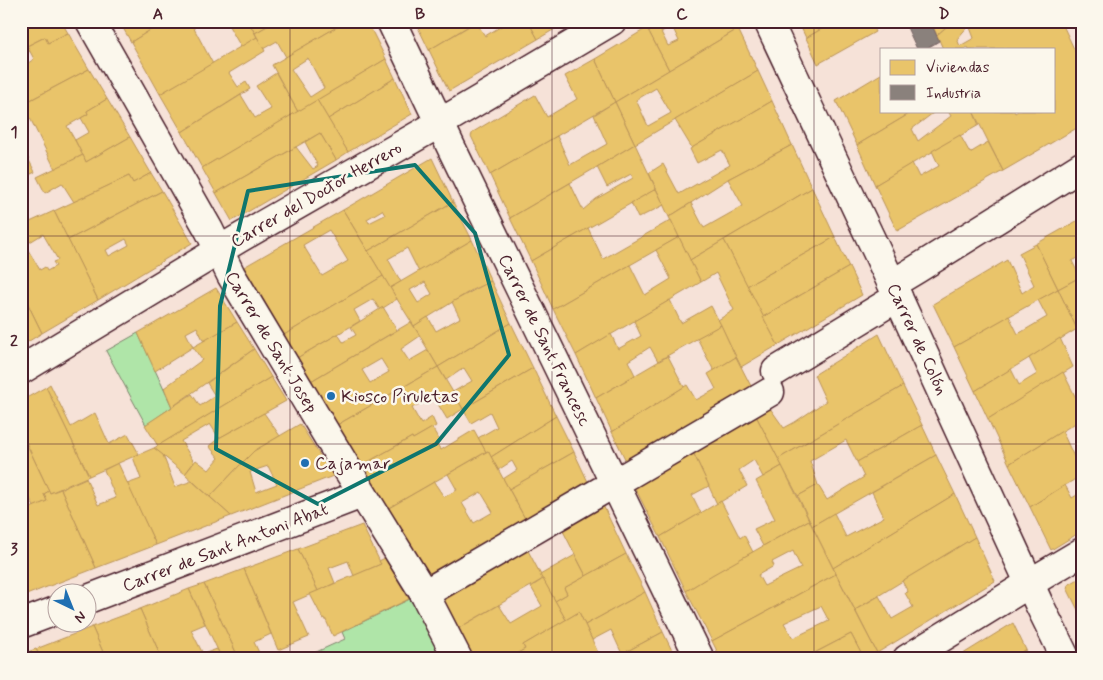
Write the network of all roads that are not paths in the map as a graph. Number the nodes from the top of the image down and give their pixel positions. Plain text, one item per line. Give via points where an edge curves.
1 (90, 21) edge
2 (391, 21) edge
3 (612, 21) edge
4 (768, 21) edge
5 (440, 123) junction
6 (1082, 166) edge
7 (219, 250) junction
8 (895, 290) junction
9 (21, 370) edge
10 (626, 477) dead end
11 (602, 491) dead end
12 (362, 494) junction
13 (1082, 552) edge
14 (1030, 582) junction
15 (431, 590) dead end
16 (98, 595) edge
17 (48, 614) edge
18 (21, 624) edge
19 (458, 659) edge
20 (700, 659) edge
21 (907, 659) edge
22 (1066, 659) edge

1 - 7 street, Carrer de Sant Josep
2 - 5 street, Carrer de Sant Francesc
3 - 5 street, Carrer del Doctor Herrero
4 - 8 street, Carrer de Colón
5 - 7 street, Carrer del Doctor Herrero
5 - 20 street, Carrer de Sant Francesc
6 - 8 street via 917,270
7 - 9 street, Carrer del Doctor Herrero
7 - 12 street, Carrer de Sant Josep
8 - 10 street via 773,381
8 - 14 street, Carrer de Colón
11 - 15 street
12 - 16 street, Carrer de Sant Antoni Abat
12 - 19 street, Carrer de Sant Josep via 425,595
13 - 14 street
14 - 21 street
14 - 22 street, Carrer de Colón
17 - 18 street

